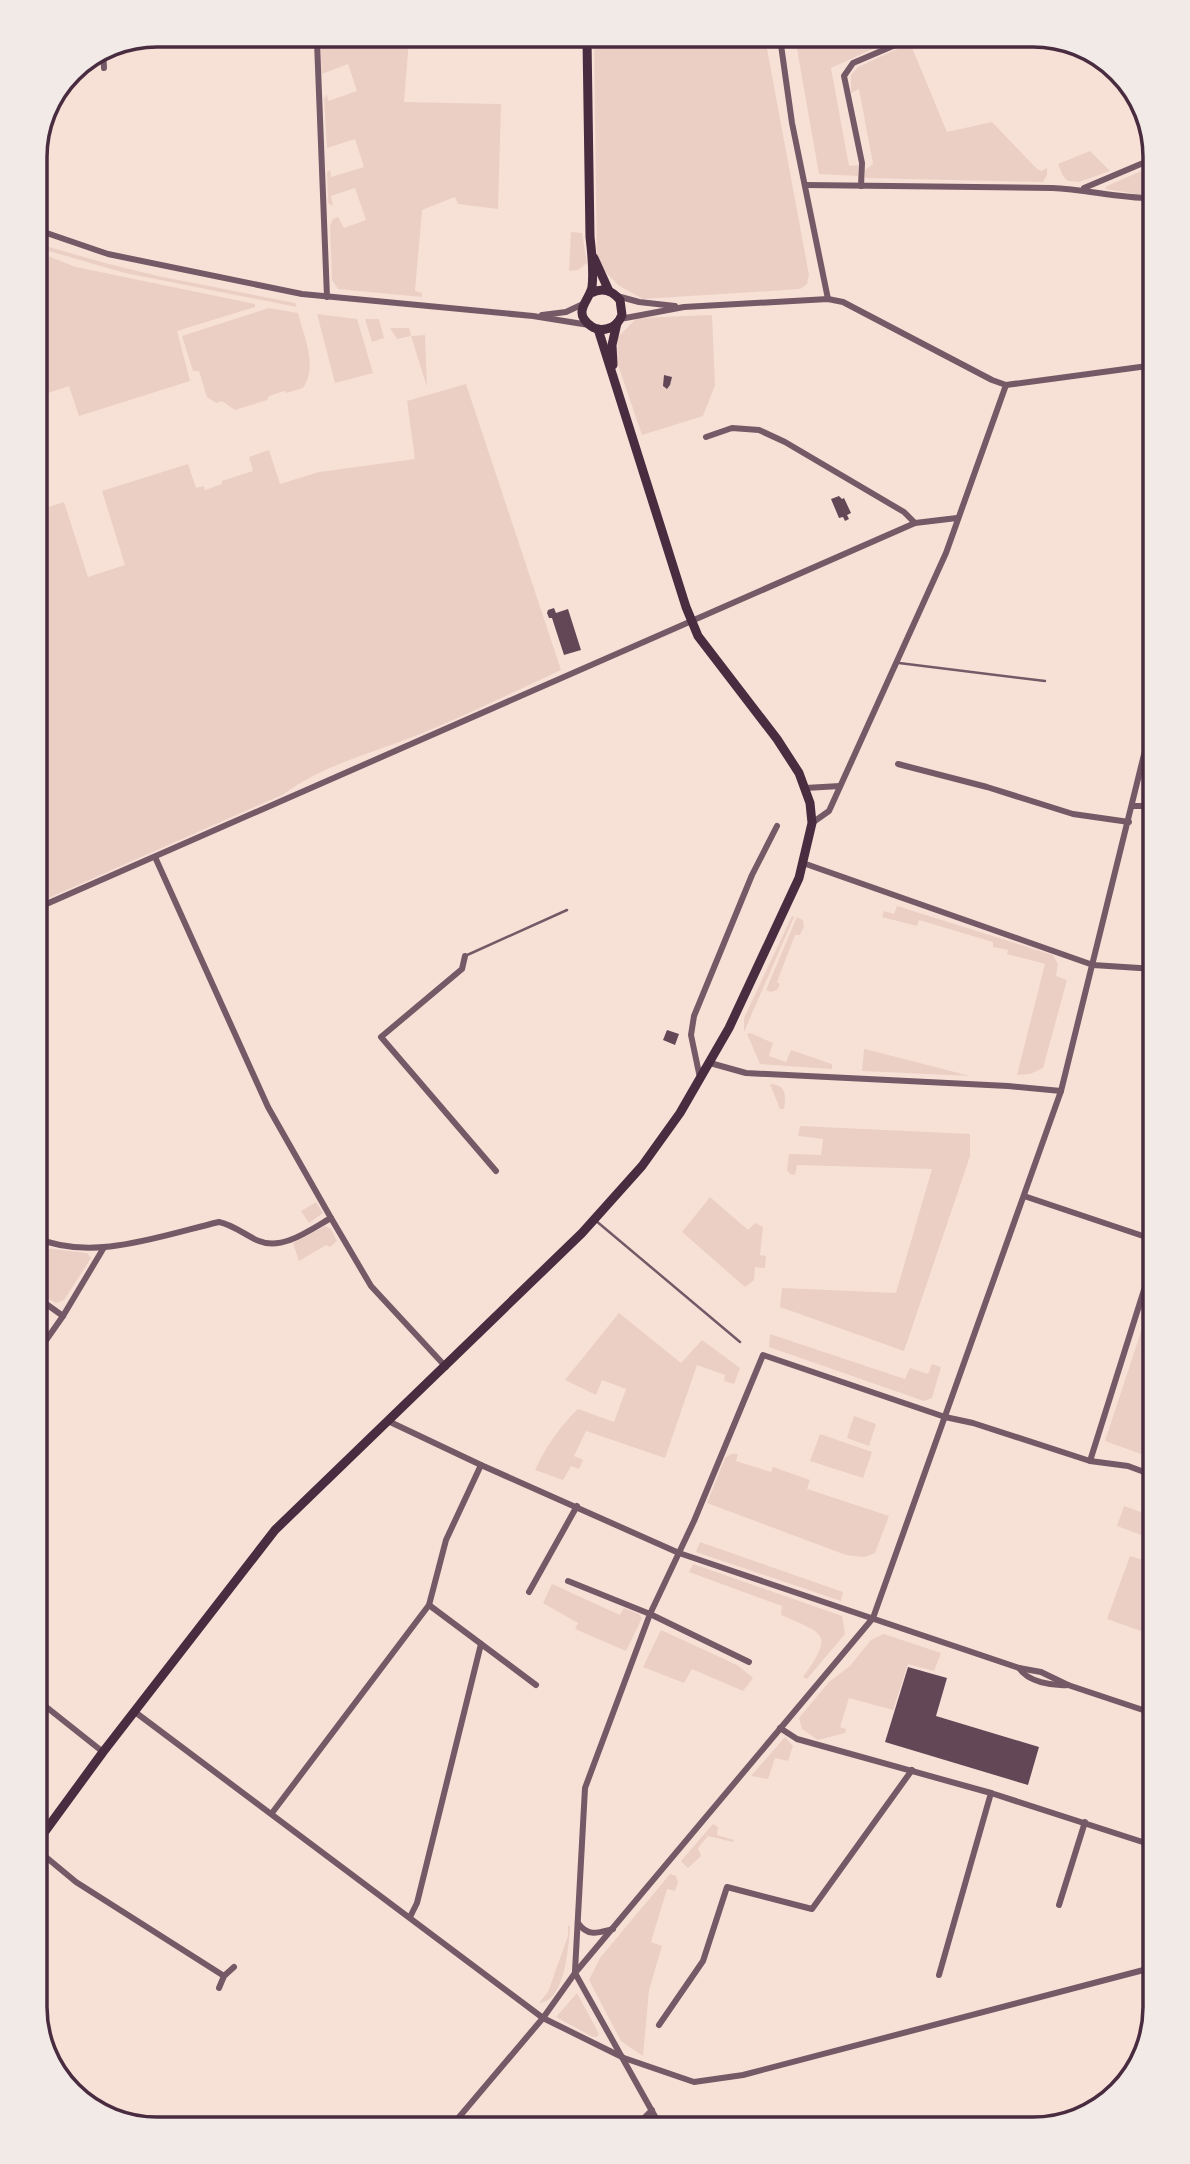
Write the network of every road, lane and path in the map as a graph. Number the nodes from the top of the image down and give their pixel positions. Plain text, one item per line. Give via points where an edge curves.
1 (317, 47) edge
2 (587, 47) edge
3 (781, 47) edge
4 (891, 47) edge
5 (104, 61) edge
6 (104, 68) dead end
7 (1143, 163) edge
8 (805, 185) junction
9 (861, 186) junction
10 (1082, 189) junction
11 (1143, 198) edge
12 (47, 233) edge
13 (593, 256) junction
14 (591, 293) junction
15 (613, 294) junction
16 (327, 298) junction
17 (828, 299) junction
18 (583, 304) junction
19 (684, 307) junction
20 (533, 316) junction
21 (619, 321) junction
22 (594, 327) junction
23 (1143, 367) edge
24 (613, 374) junction
25 (1006, 385) junction
26 (706, 437) dead end
27 (957, 518) junction
28 (915, 523) junction
29 (692, 621) junction
30 (896, 662) junction
31 (1045, 681) dead end
32 (1143, 761) edge
33 (898, 764) dead end
34 (840, 786) junction
35 (805, 788) junction
36 (1132, 807) junction
37 (1143, 807) edge
38 (1129, 821) junction
39 (812, 823) junction
40 (777, 825) dead end
41 (155, 857) junction
42 (803, 863) junction
43 (47, 904) edge
44 (567, 910) dead end
45 (465, 956) joint
46 (1093, 965) junction
47 (1143, 968) edge
48 (710, 1063) junction
49 (700, 1080) junction
50 (1060, 1091) junction
51 (496, 1171) dead end
52 (1024, 1196) junction
53 (331, 1218) junction
54 (595, 1220) junction
55 (1143, 1236) edge
56 (47, 1242) edge
57 (103, 1249) junction
58 (1143, 1293) edge
59 (47, 1304) edge
60 (63, 1315) junction
61 (47, 1338) edge
62 (740, 1342) dead end
63 (446, 1367) junction
64 (945, 1417) junction
65 (388, 1421) junction
66 (1090, 1461) junction
67 (481, 1465) junction
68 (1143, 1472) edge
69 (577, 1506) junction
70 (679, 1553) junction
71 (568, 1581) dead end
72 (529, 1592) dead end
73 (429, 1605) junction
74 (650, 1614) junction
75 (873, 1618) junction
76 (481, 1644) junction
77 (748, 1662) dead end
78 (536, 1685) dead end
79 (47, 1708) edge
80 (1143, 1710) edge
81 (135, 1712) junction
82 (780, 1728) junction
83 (103, 1752) junction
84 (912, 1770) junction
85 (991, 1793) junction
86 (272, 1813) junction
87 (1085, 1822) junction
88 (47, 1830) edge
89 (1143, 1842) edge
90 (47, 1857) edge
91 (1059, 1905) dead end
92 (410, 1917) junction
93 (578, 1923) junction
94 (613, 1929) junction
95 (234, 1967) dead end
96 (1143, 1970) edge
97 (575, 1973) junction
98 (939, 1975) dead end
99 (224, 1976) junction
100 (219, 1988) dead end
101 (543, 2018) junction
102 (659, 2025) dead end
103 (624, 2058) junction
104 (652, 2110) junction
105 (459, 2117) edge
106 (645, 2117) edge
107 (656, 2117) edge

1 - 16 street
2 - 13 main road
3 - 8 street
4 - 9 street via 853,63 844,76 862,163
5 - 6 street
7 - 10 street
8 - 9 street
8 - 17 street
9 - 10 street
10 - 11 street
12 - 16 street via 108,254
13 - 14 main road
13 - 15 main road
14 - 15 main road
14 - 18 main road
15 - 19 street
15 - 21 main road via 622,305
16 - 20 street
17 - 19 street
17 - 25 street via 843,302
18 - 20 street via 566,312
18 - 22 main road via 584,317
19 - 21 street
20 - 22 street
21 - 22 main road via 605,330
21 - 24 main road via 612,345
22 - 24 main road
23 - 25 street
24 - 29 main road
25 - 27 street
26 - 28 street via 746,427 772,435 904,512
27 - 28 street
27 - 30 street via 946,553
28 - 29 street
29 - 35 main road
29 - 41 street
30 - 31 lane
30 - 34 street
32 - 36 street
33 - 38 street via 1073,814
34 - 35 street
34 - 39 street via 829,811
35 - 39 main road
36 - 37 street
36 - 38 street
38 - 46 street
39 - 42 main road
40 - 49 street via 694,1016 691,1035
41 - 43 street
41 - 53 street via 268,1107
42 - 46 street
42 - 48 main road via 800,878
44 - 45 lane
45 - 51 street via 462,969 381,1037
46 - 47 street
46 - 50 street
48 - 49 main road
48 - 50 street via 746,1073
49 - 54 main road via 642,1166
50 - 52 street
52 - 55 street
52 - 64 street
53 - 57 street via 274,1245 219,1222
53 - 63 street via 371,1286
54 - 62 lane
54 - 63 main road
56 - 57 street
57 - 60 street
58 - 66 street
59 - 60 street
60 - 61 street
63 - 65 main road
64 - 66 street
64 - 70 street via 763,1355
64 - 75 street
65 - 67 street
65 - 81 main road via 275,1530
66 - 68 street
67 - 69 street
67 - 73 street via 446,1541
69 - 70 street
69 - 72 street
70 - 74 street
70 - 75 street
71 - 74 street
73 - 76 street
73 - 86 street
74 - 77 street
74 - 93 street via 585,1788
75 - 80 street
75 - 82 street
76 - 78 street
76 - 92 street
79 - 83 street
81 - 83 main road
81 - 86 street
82 - 84 street via 797,1740
82 - 94 street
83 - 88 main road
84 - 85 street
84 - 102 street via 812,1909 727,1887 703,1961
85 - 87 street
85 - 98 street
86 - 92 street
87 - 89 street
87 - 91 street
90 - 99 street via 76,1882
92 - 101 street
93 - 94 street via 594,1934
93 - 97 street
94 - 97 street
95 - 99 street
96 - 103 street via 743,2075 694,2082
97 - 101 street
97 - 103 street
99 - 100 street
101 - 103 street
101 - 105 street
103 - 104 street
104 - 106 street
104 - 107 street

